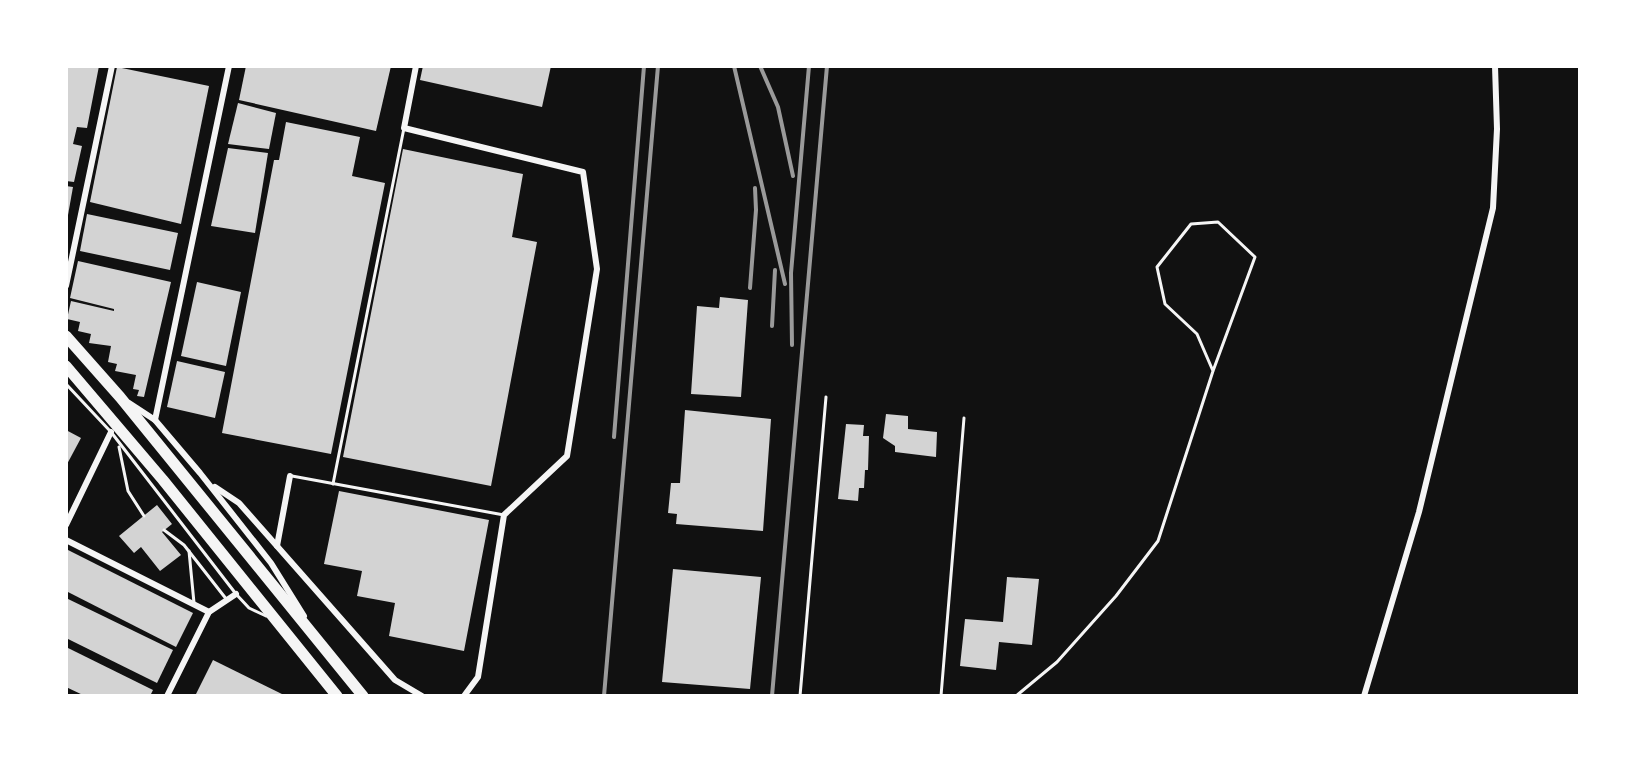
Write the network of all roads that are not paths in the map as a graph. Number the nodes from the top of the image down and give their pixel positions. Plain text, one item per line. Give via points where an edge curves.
1 (112, 66) edge
2 (229, 66) edge
3 (416, 66) edge
4 (1495, 66) edge
5 (404, 128) junction
6 (66, 286) edge
7 (66, 336) edge
8 (66, 366) edge
9 (1213, 371) junction
10 (66, 384) edge
11 (120, 397) junction
12 (826, 397) dead end
13 (964, 418) dead end
14 (155, 420) junction
15 (111, 432) junction
16 (119, 443) junction
17 (290, 476) joint
18 (209, 483) junction
19 (333, 484) junction
20 (504, 515) junction
21 (144, 516) dead end
22 (66, 525) edge
23 (164, 530) dead end
24 (66, 540) edge
25 (277, 546) junction
26 (189, 551) junction
27 (236, 594) junction
28 (227, 600) junction
29 (194, 604) junction
30 (209, 612) junction
31 (276, 621) junction
32 (326, 653) junction
33 (167, 696) edge
34 (337, 696) edge
35 (363, 696) edge
36 (422, 696) edge
37 (464, 696) edge
38 (800, 696) edge
39 (941, 696) edge
40 (1016, 696) edge
41 (1364, 696) edge

1 - 6 street
2 - 14 street
3 - 5 street
4 - 41 street via 1493,208 1419,512
5 - 19 lane
5 - 20 street via 583,172 597,269 567,456
7 - 11 highway
8 - 31 highway
9 - 9 lane via 1255,257 1218,222 1191,224 1157,267 1165,304 1197,334
9 - 40 lane via 1158,541 1057,662
10 - 15 lane
11 - 14 street
11 - 32 highway
12 - 38 lane
13 - 39 lane
14 - 18 street
15 - 16 lane
15 - 22 street
16 - 21 lane via 128,491
16 - 27 lane
17 - 19 lane
17 - 25 street
18 - 25 street via 239,503
18 - 32 street via 271,563
19 - 20 lane
20 - 37 street via 478,677
23 - 26 lane
24 - 29 street
25 - 36 street via 395,680
26 - 28 lane
26 - 29 lane
27 - 28 street
27 - 31 lane via 249,608
28 - 30 street
29 - 30 street
30 - 33 street
31 - 34 highway
32 - 35 highway

